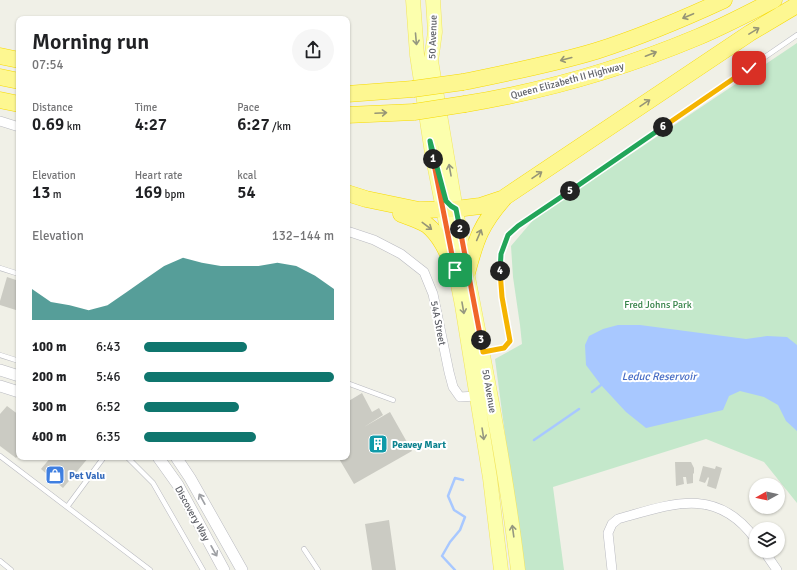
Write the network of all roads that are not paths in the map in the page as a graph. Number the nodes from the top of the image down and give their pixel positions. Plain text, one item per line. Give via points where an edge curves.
1 (413, 0) edge
2 (422, 0) edge
3 (433, 0) edge
4 (724, 0) edge
5 (774, 0) edge
6 (797, 6) edge
7 (797, 35) edge
8 (0, 56) edge
9 (16, 59) edge
10 (431, 61) junction
11 (0, 77) edge
12 (16, 80) edge
13 (350, 94) edge
14 (0, 100) edge
15 (16, 103) edge
16 (350, 115) edge
17 (0, 120) edge
18 (16, 126) edge
19 (350, 194) edge
20 (505, 198) junction
21 (366, 199) junction
22 (450, 209) junction
23 (350, 232) edge
24 (0, 268) edge
25 (461, 271) junction
26 (16, 273) edge
27 (483, 352) junction
28 (0, 355) edge
29 (16, 360) edge
30 (0, 370) edge
31 (16, 375) edge
32 (350, 384) edge
33 (0, 386) edge
34 (16, 391) edge
35 (476, 396) junction
36 (393, 400) dead end
37 (0, 456) edge
38 (102, 460) edge
39 (130, 460) edge
40 (160, 460) edge
41 (178, 460) edge
42 (66, 507) junction
43 (749, 532) edge
44 (304, 549) dead end
45 (769, 558) edge
46 (0, 561) edge
47 (11, 570) edge
48 (150, 570) edge
49 (203, 570) edge
50 (224, 570) edge
51 (242, 570) edge
52 (318, 570) edge
53 (501, 570) edge
54 (518, 570) edge
55 (612, 570) edge
56 (777, 570) edge

1 -> 22 main road, 50 Avenue via 430,141
2 - 10 main road
3 - 10 main road, 50 Avenue via 435,32
4 -> 13 highway, Queen Elizabeth II Highway, bridge via 653,31 596,51 534,67 413,90
16 -> 5 highway, Queen Elizabeth II Highway, bridge via 414,112 533,91 624,65 697,37
20 -> 6 highway via 750,33
7 - 27 lane via 508,235 501,254 500,281 510,341 504,348
8 - 9 highway
22 -> 10 main road, 50 Avenue
11 - 12 highway
14 - 15 highway
17 - 18 street
19 - 21 highway
20 - 22 highway via 480,206
25 -> 20 highway via 482,228
21 - 22 highway via 419,210
21 -> 25 highway via 426,225
22 - 25 main road, 50 Avenue
23 - 35 street, 54A Street via 374,240 401,254 424,272 433,294 453,387 460,397
24 - 26 lane
25 - 27 main road, 50 Avenue
25 -> 35 main road, 50 Avenue via 462,305
54 -> 27 main road, 50 Avenue
28 - 29 lane
30 - 31 street
32 - 36 lane
33 - 34 street
35 -> 53 main road, 50 Avenue via 490,478
37 - 42 lane
38 - 42 lane
39 - 49 lane via 153,483
40 -> 50 street, Discovery Way via 178,485
51 -> 41 street, Discovery Way
42 - 48 lane
43 - 55 street via 729,513 700,503 669,505 618,519 608,533
44 - 52 lane
45 - 56 street
46 - 47 lane

